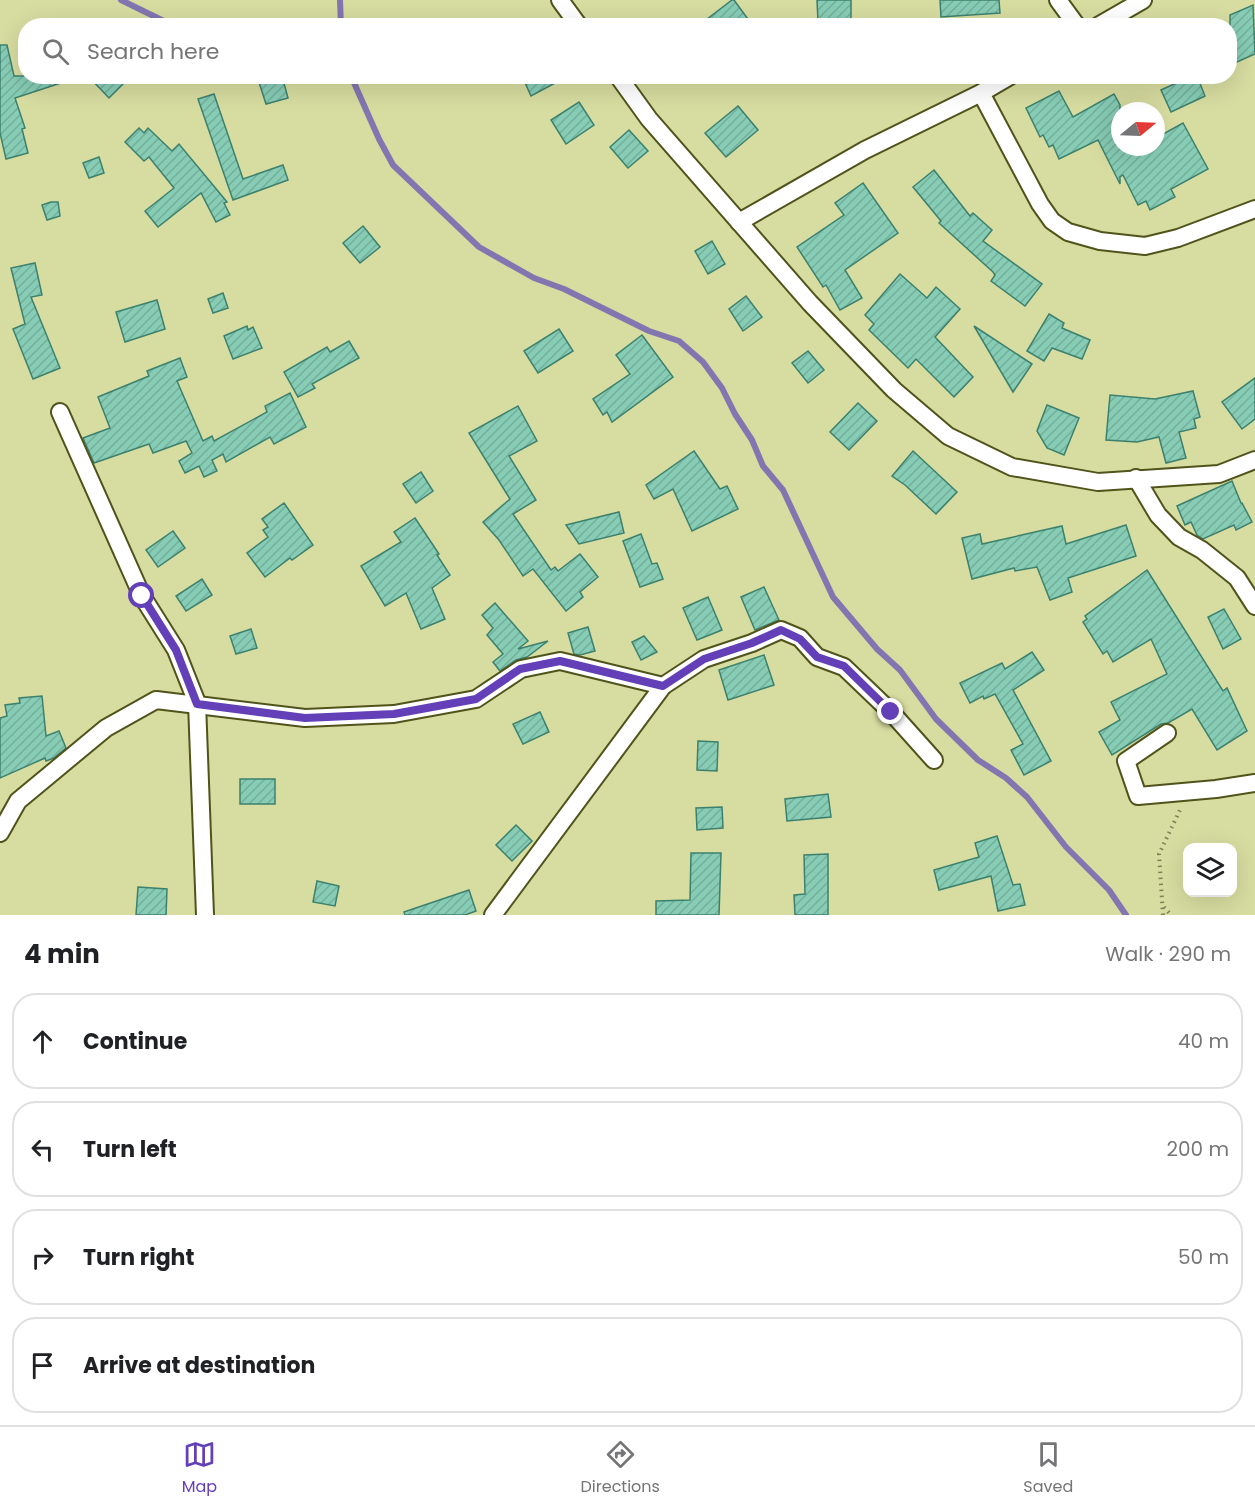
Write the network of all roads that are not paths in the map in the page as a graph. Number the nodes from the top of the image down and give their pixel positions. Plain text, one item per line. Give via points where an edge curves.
1 (560, 0) edge
2 (1058, 0) edge
3 (1143, 0) edge
4 (573, 18) edge
5 (1071, 18) edge
6 (1112, 18) edge
7 (624, 84) edge
8 (996, 84) edge
9 (981, 93) junction
10 (1255, 209) edge
11 (739, 222) junction
12 (60, 412) dead end
13 (1255, 460) edge
14 (1136, 478) junction
15 (1255, 606) edge
16 (663, 686) junction
17 (197, 704) junction
18 (1167, 733) dead end
19 (934, 760) dead end
20 (1255, 783) edge
21 (0, 833) edge
22 (205, 915) edge
23 (493, 915) edge

1 - 4 street
2 - 5 street
3 - 6 street
7 - 11 street via 649,119
8 - 9 street
9 - 10 street via 1040,204 1052,221 1068,232 1100,241 1145,246
9 - 11 street via 865,150
11 - 14 street via 894,390 948,436 1012,467 1098,482
12 - 17 street via 142,596 176,650
13 - 14 street via 1219,474
14 - 15 street via 1158,515 1179,537 1237,578
16 - 17 street via 560,661 520,669 476,699 394,714 305,718
16 - 19 street via 704,659 781,630 800,639 817,657 844,666
16 - 23 street
17 - 21 street via 156,700 106,728 18,801
17 - 22 street
18 - 20 street via 1125,761 1138,796

